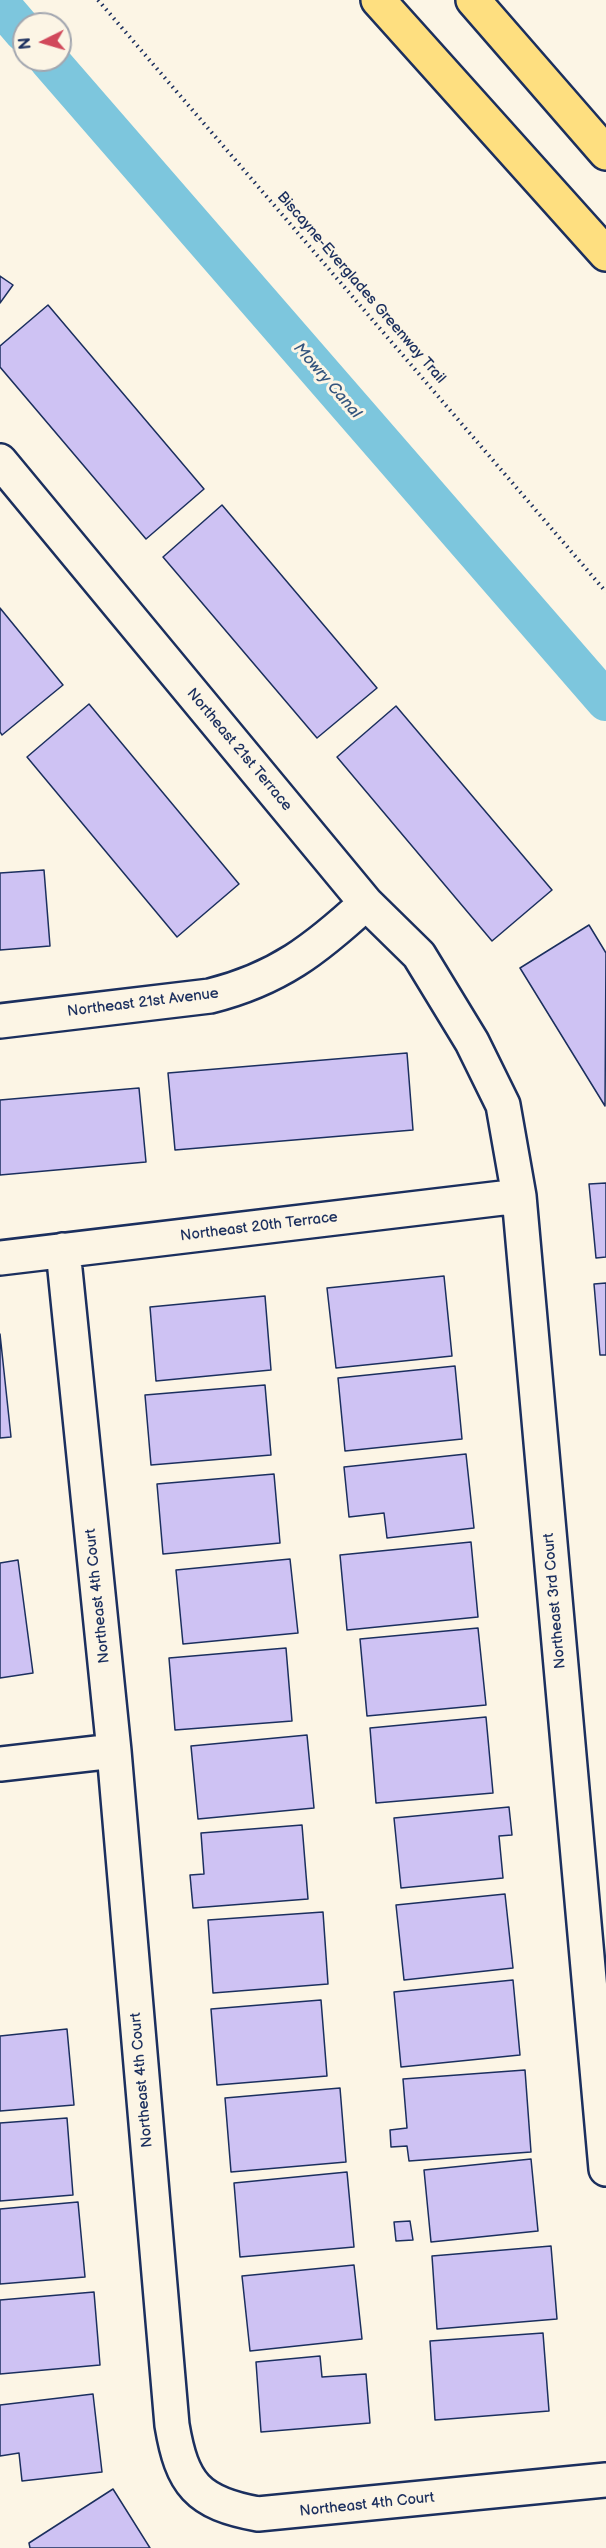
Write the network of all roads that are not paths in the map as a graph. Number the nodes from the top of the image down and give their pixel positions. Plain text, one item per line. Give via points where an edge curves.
1 (378, 0) edge
2 (472, 0) edge
3 (606, 153) edge
4 (606, 254) edge
5 (0, 461) edge
6 (366, 903) junction
7 (0, 1021) edge
8 (472, 1042) joint
9 (519, 1196) junction
10 (63, 1250) junction
11 (0, 1258) edge
12 (114, 1751) junction
13 (0, 1764) edge
14 (606, 2169) edge
15 (606, 2480) edge

1 - 4 highway
2 - 3 highway
5 - 6 street, Northeast 21st Terrace
6 - 7 street, Northeast 21st Avenue via 321,944 242,988 210,996
6 - 8 street, Northeast 21st Terrace via 419,955
8 - 9 street, Northeast 3rd Court via 503,1105
9 - 10 street, Northeast 20th Terrace
9 - 14 street, Northeast 3rd Court
10 - 11 street, Northeast 20th Terrace
10 - 12 street, Northeast 4th Court
12 - 13 street
12 - 15 street, Northeast 4th Court via 172,2424 186,2475 214,2503 258,2514

